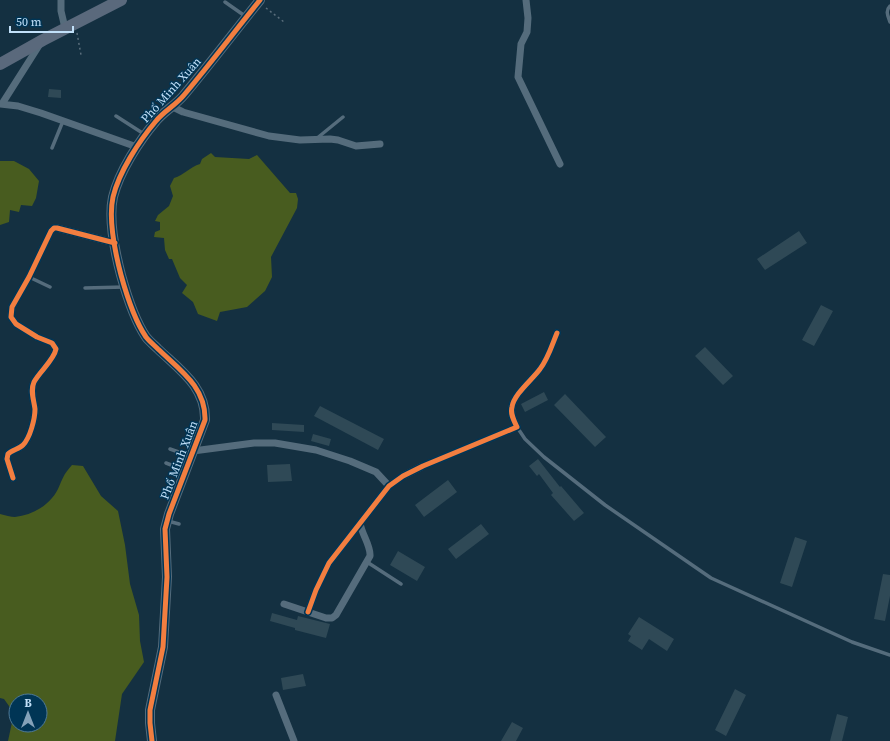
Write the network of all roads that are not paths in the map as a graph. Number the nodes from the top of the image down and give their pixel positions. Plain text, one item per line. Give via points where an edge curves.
1 (61, 0) edge
2 (121, 0) edge
3 (526, 0) edge
4 (259, 1) edge
5 (225, 2) dead end
6 (890, 6) edge
7 (246, 16) junction
8 (890, 22) edge
9 (70, 26) junction
10 (43, 40) junction
11 (0, 64) edge
12 (1, 104) edge
13 (172, 106) junction
14 (116, 116) dead end
15 (343, 117) dead end
16 (63, 121) junction
17 (145, 135) junction
18 (315, 139) junction
19 (380, 144) dead end
20 (137, 147) junction
21 (52, 148) dead end
22 (560, 164) dead end
23 (115, 242) junction
24 (29, 277) junction
25 (50, 287) dead end
26 (125, 287) junction
27 (85, 288) dead end
28 (557, 333) dead end
29 (517, 427) junction
30 (170, 449) dead end
31 (192, 454) junction
32 (166, 463) dead end
33 (184, 471) junction
34 (13, 478) dead end
35 (389, 486) junction
36 (167, 520) junction
37 (360, 523) junction
38 (180, 524) dead end
39 (367, 562) junction
40 (401, 584) dead end
41 (284, 604) dead end
42 (308, 612) junction
43 (890, 655) edge
44 (276, 695) dead end
45 (152, 741) edge
46 (294, 741) edge

1 - 9 street via 63,20
2 - 9 highway
3 - 22 street via 527,32 521,44 518,77
4 - 7 street, Phố Minh Xuân
5 - 7 lane
6 - 8 lane via 887,13
7 - 13 street, Phố Minh Xuân via 184,95
9 - 10 highway
10 - 11 highway
10 - 12 street
12 - 16 street via 18,106
13 - 17 street, Phố Minh Xuân via 156,120
13 - 18 street via 183,112 269,136
14 - 17 lane
15 - 18 lane
16 - 20 street
16 - 21 lane
17 - 20 street, Phố Minh Xuân
18 - 19 street via 338,140 356,146
20 - 23 street, Phố Minh Xuân via 126,163 113,197 111,214
23 - 24 street via 54,228
23 - 26 street, Phố Minh Xuân
24 - 25 lane
24 - 34 street via 12,307 11,317 16,324 52,343 56,348 55,354 33,386 35,412 26,442 8,454
26 - 27 lane
26 - 31 street, Phố Minh Xuân via 144,335 192,381 203,400 205,420
28 - 29 street via 540,369 514,400 511,408
29 - 35 street via 422,466
29 - 43 lane via 525,439 544,457 604,505 711,578 852,642
30 - 31 lane
31 - 33 street, Phố Minh Xuân
31 - 35 street via 254,443 275,443 316,450 350,461 376,472
32 - 33 lane
33 - 36 street, Phố Minh Xuân
35 - 37 street
36 - 38 lane
36 - 45 street, Phố Minh Xuân via 163,647 150,710
37 - 39 street via 371,550
37 - 42 street via 329,563
39 - 40 lane
39 - 42 street via 332,618
41 - 42 street
44 - 46 street

